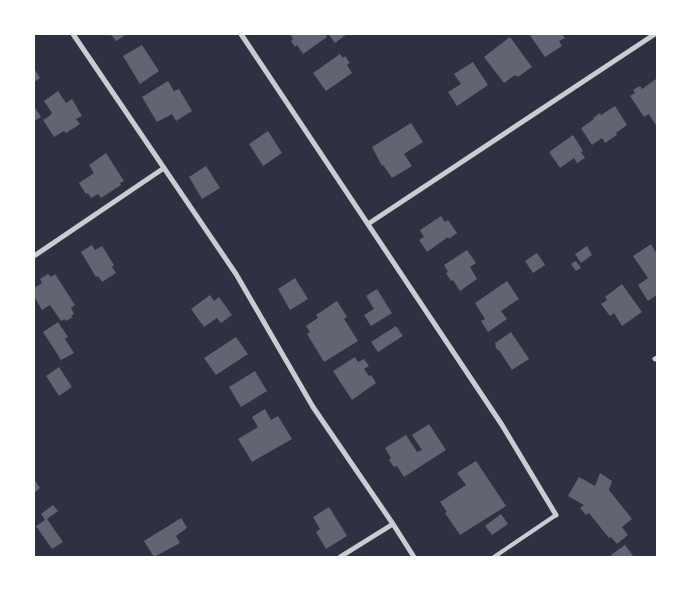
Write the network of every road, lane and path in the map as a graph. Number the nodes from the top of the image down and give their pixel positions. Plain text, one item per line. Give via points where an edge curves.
1 (74, 34) edge
2 (241, 34) edge
3 (655, 34) edge
4 (164, 168) junction
5 (368, 224) junction
6 (34, 256) edge
7 (556, 515) joint
8 (393, 524) junction
9 (340, 557) edge
10 (414, 557) edge
11 (494, 557) edge

1 - 4 street
2 - 5 street
3 - 5 street
4 - 6 street
4 - 8 street via 236,274 313,407
5 - 7 street via 502,425
7 - 11 lane
8 - 9 street
8 - 10 street

